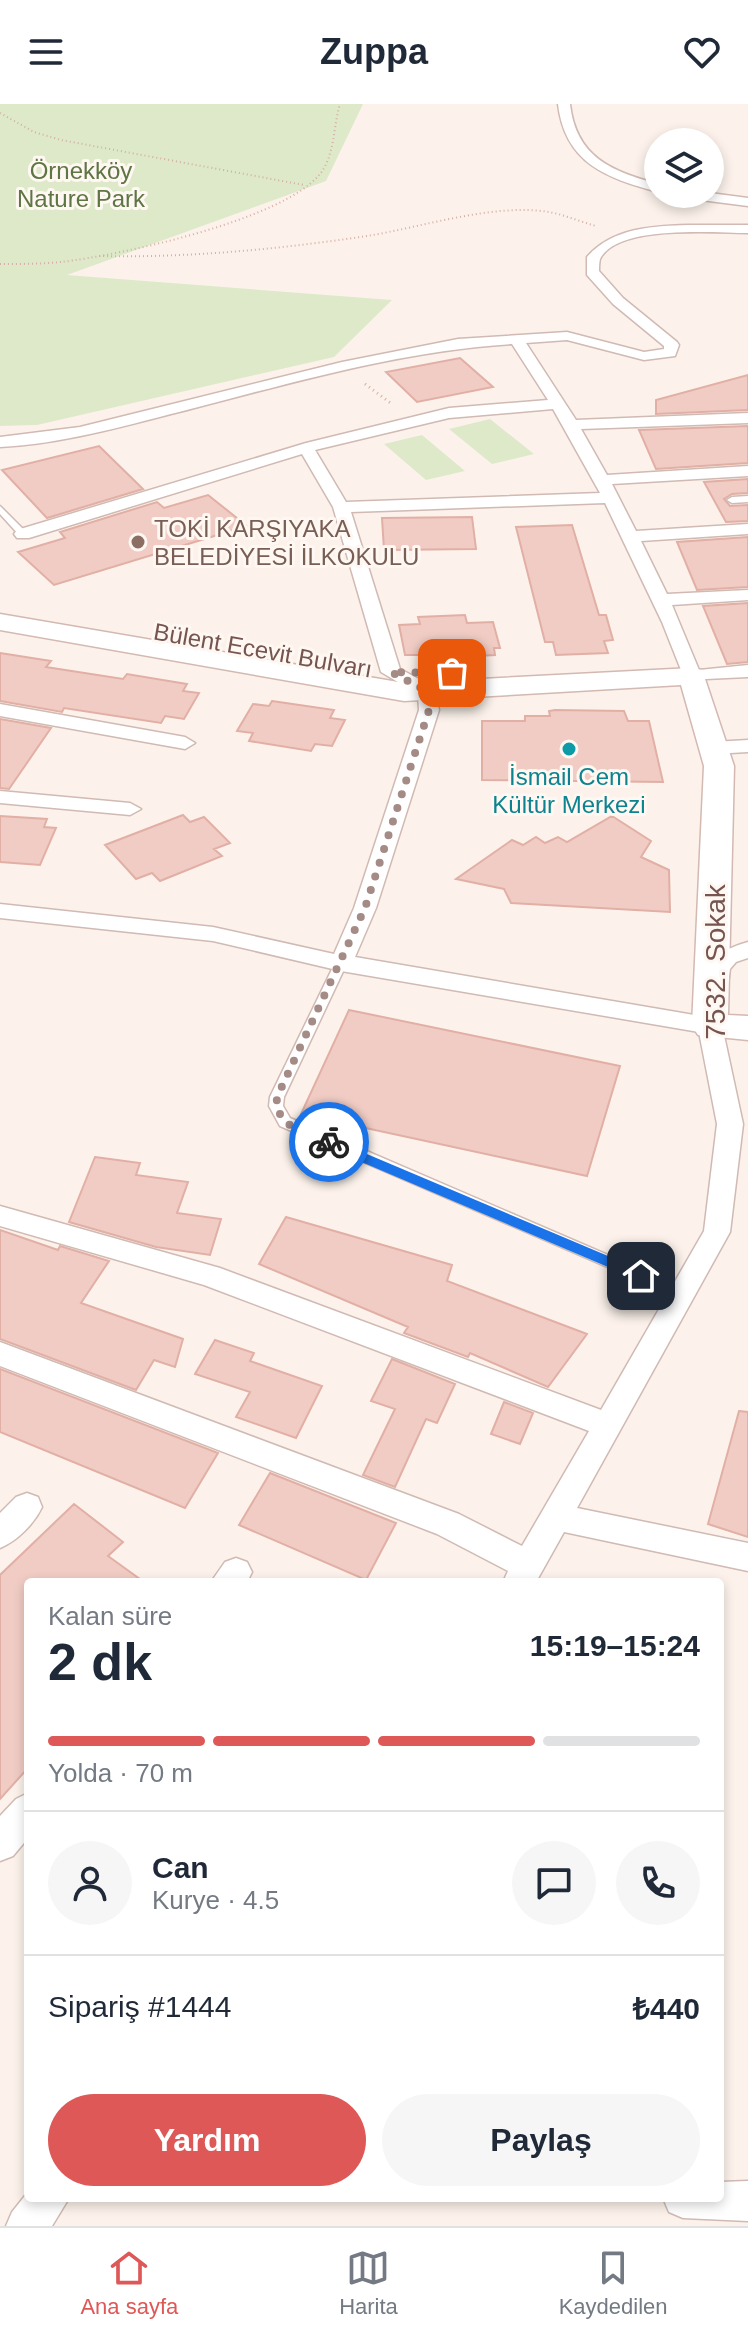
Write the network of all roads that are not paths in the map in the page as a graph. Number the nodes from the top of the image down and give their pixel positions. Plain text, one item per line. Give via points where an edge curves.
1 (564, 104) edge
2 (644, 184) edge
3 (724, 199) edge
4 (748, 202) edge
5 (748, 229) edge
6 (516, 339) junction
7 (560, 404) junction
8 (748, 418) edge
9 (573, 425) junction
10 (0, 442) edge
11 (306, 448) junction
12 (748, 471) edge
13 (603, 480) junction
14 (613, 498) junction
15 (748, 499) edge
16 (732, 500) dead end
17 (341, 507) junction
18 (0, 509) edge
19 (748, 529) edge
20 (23, 534) joint
21 (631, 536) junction
22 (748, 595) edge
23 (661, 600) junction
24 (0, 604) edge
25 (0, 622) edge
26 (748, 671) edge
27 (391, 672) junction
28 (692, 676) junction
29 (427, 691) junction
30 (0, 710) edge
31 (185, 743) dead end
32 (748, 746) edge
33 (713, 748) junction
34 (0, 797) edge
35 (130, 809) dead end
36 (0, 911) edge
37 (748, 950) edge
38 (341, 963) junction
39 (710, 1026) junction
40 (748, 1028) edge
41 (0, 1216) edge
42 (682, 1293) junction
43 (0, 1354) edge
44 (609, 1426) junction
45 (27, 1507) dead end
46 (557, 1517) junction
47 (0, 1534) edge
48 (748, 1557) edge
49 (524, 1574) edge
50 (24, 1816) edge
51 (0, 1843) edge
52 (748, 2201) edge
53 (46, 2202) edge
54 (724, 2202) edge
55 (26, 2226) edge

1 - 2 street via 573,144 586,158
3 - 4 street
5 - 6 street via 629,235 597,252 592,272 673,351 644,356 559,335
6 - 7 street
6 - 10 street via 458,343 342,366 80,432
7 - 9 street
7 - 11 street via 449,413
8 - 9 street
9 - 13 street
11 - 17 street
11 - 20 street
12 - 13 street
13 - 14 street
14 - 17 street
14 - 21 street
15 - 16 lane
17 - 27 street
18 - 20 lane
19 - 21 street
21 - 23 street
22 - 23 street
23 - 28 street
24 - 27 street, Bülent Ecevit Bulvarı
25 - 29 street, Bülent Ecevit Bulvarı via 404,692
26 - 28 street
27 - 28 street, Bülent Ecevit Bulvarı
27 - 29 street
28 - 29 street, Bülent Ecevit Bulvarı
28 - 33 street, 7532. Sokak
29 - 38 street via 429,710 365,908
30 - 31 street
32 - 33 street
33 - 39 street, 7532. Sokak via 719,766
34 - 35 street
36 - 38 street via 213,934
37 - 39 street via 728,957 719,967
38 - 39 street
38 - 42 lane via 277,1097 285,1122
39 - 40 street
39 - 42 street, 7532. Sokak via 730,1124 717,1232
41 - 44 street via 210,1276
42 - 44 street, 7532. Sokak
43 - 49 street via 448,1524
44 - 46 street, 7532. Sokak
45 - 47 street
46 - 48 street
46 - 49 street, 7532. Sokak
50 - 51 street
52 - 54 street
53 - 55 street

